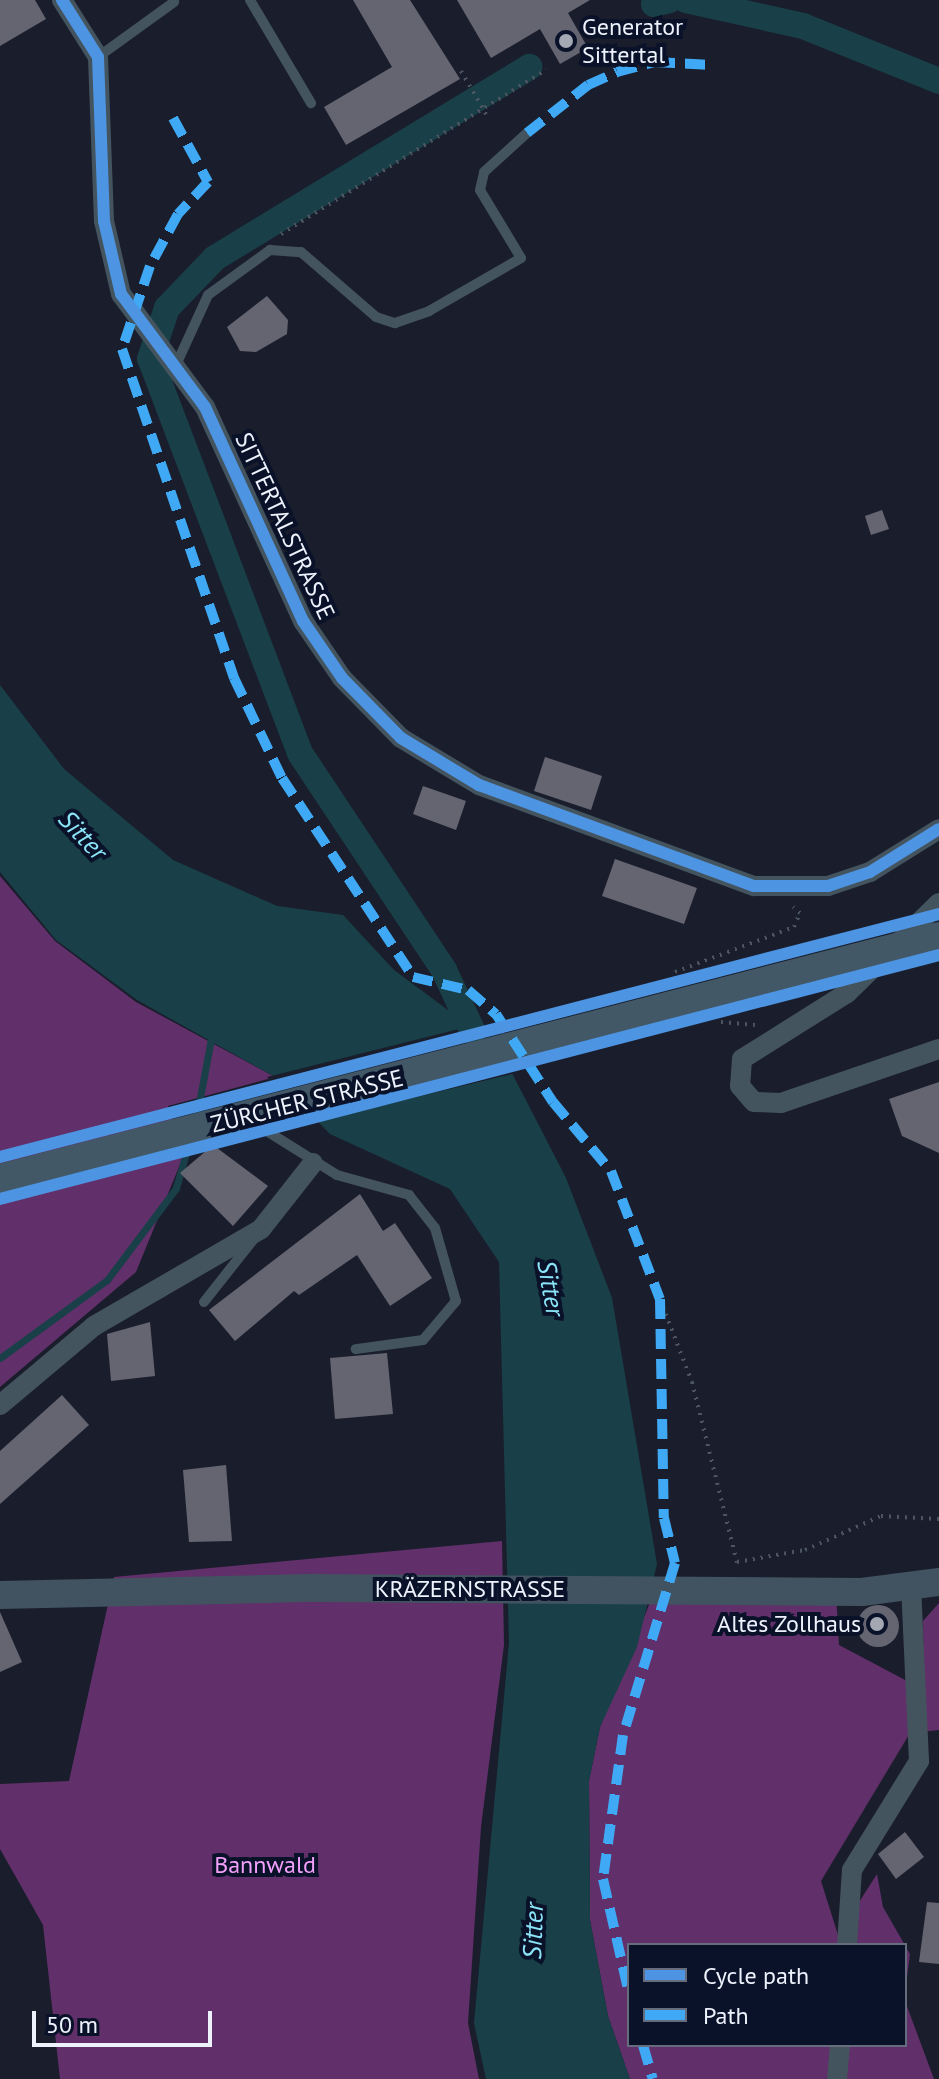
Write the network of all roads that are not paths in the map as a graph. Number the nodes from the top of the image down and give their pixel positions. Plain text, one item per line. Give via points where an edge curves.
1 (63, 0) edge
2 (250, 0) edge
3 (174, 1) edge
4 (98, 57) junction
5 (311, 103) dead end
6 (527, 133) dead end
7 (172, 359) junction
8 (939, 829) edge
9 (939, 903) edge
10 (939, 938) edge
11 (939, 1049) edge
12 (214, 1113) dead end
13 (313, 1163) junction
14 (0, 1180) edge
15 (261, 1229) junction
16 (204, 1302) dead end
17 (356, 1349) dead end
18 (0, 1405) edge
19 (939, 1582) edge
20 (911, 1587) junction
21 (0, 1595) edge
22 (847, 1943) edge
23 (840, 2047) edge
24 (837, 2079) edge

1 - 4 street, SITTERTALSTRASSE
2 - 5 lane
3 - 4 lane
4 - 7 street, SITTERTALSTRASSE via 106,246 121,294
6 - 7 lane via 484,172 480,190 521,258 413,319 376,317 314,260 270,250 208,295
7 - 8 street, SITTERTALSTRASSE via 205,407 287,592 321,649 401,738 446,770 754,886 828,886 870,872
9 - 11 street via 847,993 742,1059 740,1086 754,1102 781,1103
10 - 14 main road, ZÜRCHER STRASSE, bridge
12 - 13 lane via 256,1124
13 - 15 street
13 - 17 lane via 409,1195 435,1228 449,1264 456,1301 438,1329 423,1340
15 - 16 lane via 241,1263
15 - 18 street via 94,1326
19 - 20 street, KRÄZERNSTRASSE
20 - 21 street, KRÄZERNSTRASSE via 862,1592 317,1588
20 - 22 street via 919,1761 852,1870
23 - 24 street

